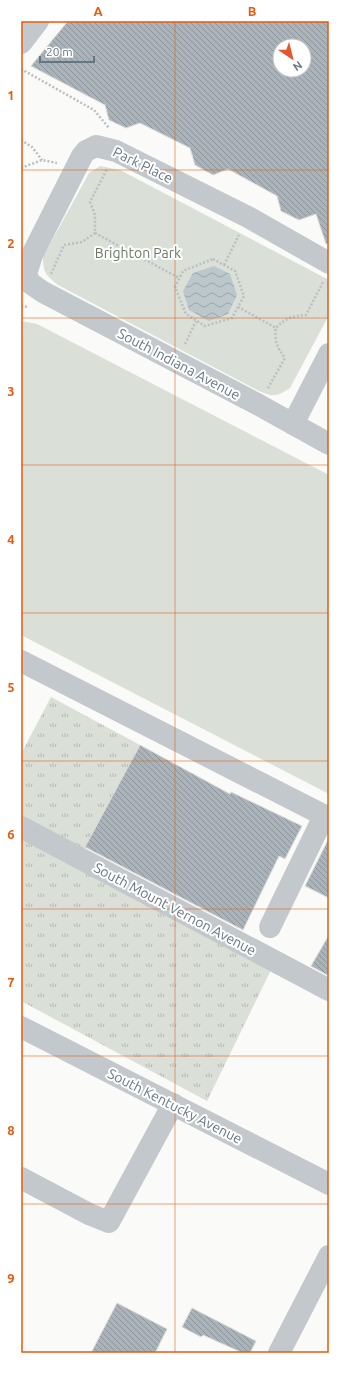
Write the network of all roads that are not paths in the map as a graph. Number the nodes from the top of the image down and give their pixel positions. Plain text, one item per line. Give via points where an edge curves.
1 (38, 21) edge
2 (21, 43) edge
3 (327, 270) edge
4 (36, 288) joint
5 (329, 354) edge
6 (294, 424) junction
7 (329, 444) edge
8 (21, 661) edge
9 (326, 817) edge
10 (21, 827) edge
11 (270, 927) dead end
12 (329, 990) edge
13 (21, 1027) edge
14 (173, 1104) junction
15 (21, 1178) edge
16 (329, 1184) edge
17 (329, 1256) edge
18 (279, 1353) edge

1 - 2 street
3 - 4 street, Park Place via 248,217 102,146 91,147 86,151 28,264 26,274
4 - 6 street, South Indiana Avenue
5 - 6 street
6 - 7 street, South Indiana Avenue
8 - 9 street
9 - 11 street
10 - 12 street, South Mount Vernon Avenue
13 - 14 street, South Kentucky Avenue
14 - 15 street via 109,1222
14 - 16 street, South Kentucky Avenue
17 - 18 street

